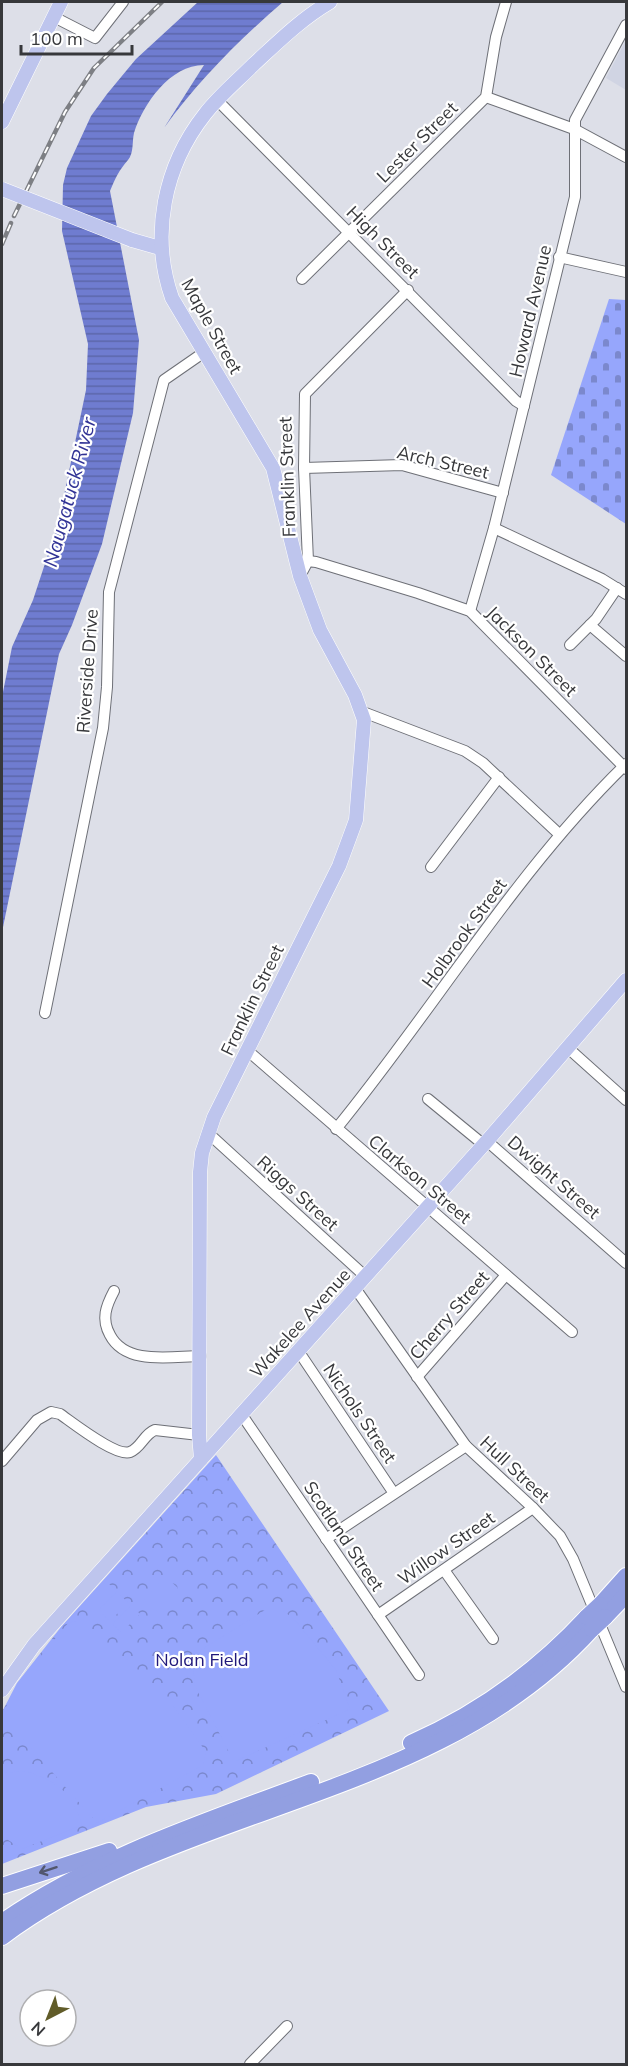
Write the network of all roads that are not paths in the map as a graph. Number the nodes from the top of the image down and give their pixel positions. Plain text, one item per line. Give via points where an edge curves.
1 (61, 2) edge
2 (123, 2) edge
3 (330, 2) edge
4 (506, 2) edge
5 (54, 17) junction
6 (627, 25) edge
7 (486, 97) junction
8 (217, 100) junction
9 (2, 122) edge
10 (574, 129) junction
11 (627, 157) edge
12 (2, 189) edge
13 (350, 232) junction
14 (160, 248) junction
15 (560, 257) junction
16 (626, 272) edge
17 (302, 279) dead end
18 (408, 290) junction
19 (203, 352) junction
20 (524, 406) junction
21 (304, 468) junction
22 (503, 493) junction
23 (494, 528) junction
24 (308, 561) junction
25 (300, 576) junction
26 (622, 591) edge
27 (470, 611) junction
28 (591, 625) junction
29 (570, 645) dead end
30 (627, 656) edge
31 (363, 712) junction
32 (626, 766) edge
33 (499, 777) junction
34 (559, 834) junction
35 (431, 867) dead end
36 (627, 980) edge
37 (45, 1013) dead end
38 (568, 1048) junction
39 (247, 1050) junction
40 (428, 1099) dead end
41 (627, 1100) edge
42 (336, 1129) junction
43 (208, 1133) junction
44 (485, 1143) junction
45 (429, 1206) junction
46 (627, 1263) edge
47 (506, 1275) junction
48 (366, 1277) junction
49 (354, 1288) junction
50 (114, 1291) dead end
51 (572, 1332) dead end
52 (299, 1352) junction
53 (201, 1356) junction
54 (417, 1377) junction
55 (242, 1415) junction
56 (199, 1435) junction
57 (466, 1446) junction
58 (201, 1459) junction
59 (2, 1461) edge
60 (393, 1492) junction
61 (534, 1508) junction
62 (327, 1539) junction
63 (444, 1570) junction
64 (627, 1576) edge
65 (627, 1595) edge
66 (602, 1611) junction
67 (378, 1615) junction
68 (590, 1623) junction
69 (493, 1639) dead end
70 (419, 1675) dead end
71 (627, 1687) edge
72 (2, 1690) edge
73 (185, 1829) junction
74 (2, 1886) edge
75 (2, 1922) edge
76 (2, 1937) edge
77 (287, 2026) dead end
78 (250, 2064) edge

1 - 5 main road
2 - 5 street via 96,38
3 - 8 main road via 299,23
4 - 7 street
5 - 9 main road
6 - 10 street, Howard Avenue via 575,120
7 - 10 street
7 - 13 street, Lester Street
8 - 13 street, High Street
8 - 14 main road via 192,133 176,166 165,204
10 - 11 street
10 - 15 street, Howard Avenue via 575,197
12 - 14 main road, bridge
13 - 17 street, Lester Street
13 - 18 street, High Street
14 - 19 main road, Maple Street via 172,298
15 - 16 street
15 - 20 street, Howard Avenue
18 - 20 street, High Street
18 - 21 street, Franklin Street via 307,391 303,403
19 - 25 main road, Maple Street via 273,468
19 - 37 street, Riverside Drive via 164,380 117,557 109,592 103,728
20 - 22 street, Howard Avenue
21 - 22 street, Arch Street via 402,465
21 - 24 street, Franklin Street
22 - 23 street, Howard Avenue
23 - 26 street
23 - 27 street, Howard Avenue
24 - 25 street
24 - 27 street, Jackson Street
25 - 31 main road via 320,630
26 - 28 street
27 - 32 street, Jackson Street
28 - 29 street
28 - 30 street
31 - 33 street via 465,751
31 - 39 main road, Franklin Street via 356,820 339,866
32 - 34 street, Holbrook Street
33 - 34 street
33 - 35 street
34 - 42 street, Holbrook Street
36 - 38 main road, Wakelee Avenue
38 - 41 street
38 - 44 main road, Wakelee Avenue
39 - 42 street, Clarkson Street
39 - 43 main road, Franklin Street
40 - 44 street, Dwight Street
42 - 45 street, Clarkson Street
43 - 48 street, Riggs Street
43 - 53 main road, Franklin Street via 200,1172
44 - 45 main road, Wakelee Avenue
44 - 46 street, Dwight Street
45 - 47 street, Clarkson Street
45 - 48 main road, Wakelee Avenue
47 - 51 street, Clarkson Street
47 - 54 street, Cherry Street
48 - 49 main road, Wakelee Avenue
49 - 52 main road, Wakelee Avenue
49 - 54 street, Hull Street
50 - 53 street via 106,1306 105,1323 111,1338 122,1349 146,1357
52 - 55 main road, Wakelee Avenue
52 - 60 street, Nichols Street
53 - 56 main road, Franklin Street
54 - 57 street, Hull Street
55 - 58 main road, Wakelee Avenue
55 - 62 street, Scotland Street
56 - 58 main road, Franklin Street
56 - 59 street via 154,1430 133,1451 124,1453 51,1412 37,1420
57 - 60 street
57 - 61 street, Hull Street
58 - 72 main road, Wakelee Avenue via 34,1644
60 - 62 street
61 - 63 street, Willow Street
61 - 71 street, Hull Street via 566,1545
62 - 67 street, Scotland Street
63 - 67 street, Willow Street
63 - 69 street
64 - 66 highway
65 - 66 highway
66 - 68 highway, bridge
67 - 70 street, Scotland Street
68 - 73 highway via 514,1683 422,1738
68 - 76 highway via 543,1675 503,1704 436,1743 148,1856 81,1887
73 -> 74 highway
73 - 75 highway via 75,1876
77 - 78 street

